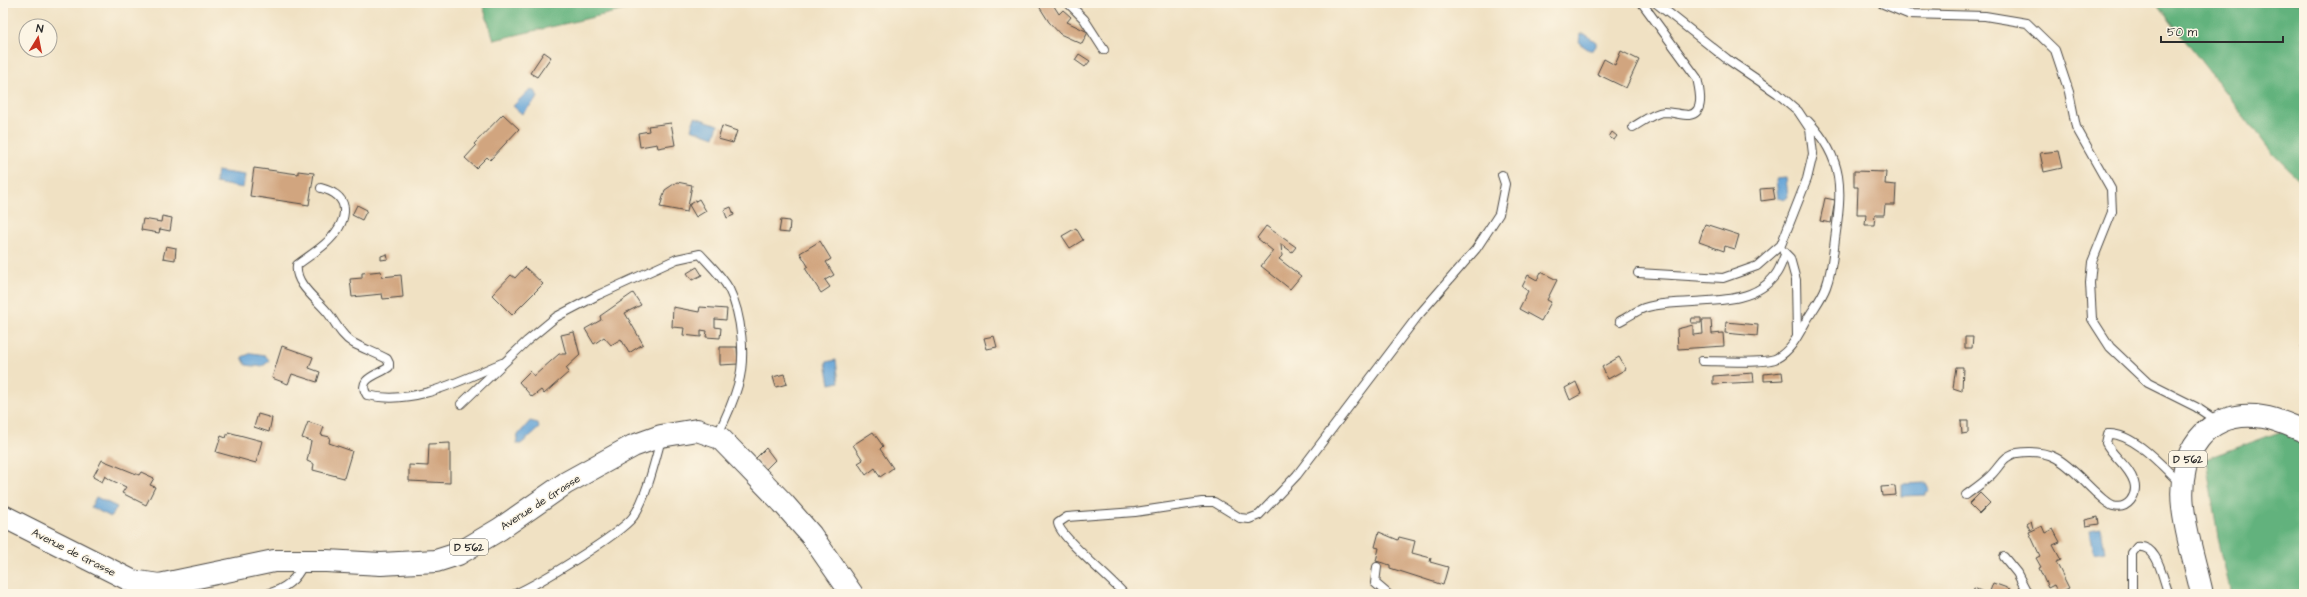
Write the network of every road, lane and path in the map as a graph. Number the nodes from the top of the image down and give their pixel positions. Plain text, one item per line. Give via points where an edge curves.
1 (1068, 3) edge
2 (1642, 3) edge
3 (1656, 3) edge
4 (1882, 3) edge
5 (1104, 50) dead end
6 (1798, 111) junction
7 (1633, 127) dead end
8 (1502, 175) dead end
9 (321, 188) dead end
10 (1781, 245) junction
11 (1785, 255) junction
12 (1638, 274) dead end
13 (1620, 321) dead end
14 (1797, 336) junction
15 (505, 362) junction
16 (1702, 362) dead end
17 (461, 404) dead end
18 (2219, 422) junction
19 (2304, 431) edge
20 (661, 436) junction
21 (717, 437) junction
22 (2183, 486) junction
23 (1966, 495) dead end
24 (3, 516) edge
25 (2004, 557) dead end
26 (305, 561) junction
27 (1377, 567) dead end
28 (518, 593) edge
29 (267, 594) edge
30 (852, 594) edge
31 (1124, 594) edge
32 (1388, 594) edge
33 (2028, 594) edge
34 (2132, 594) edge
35 (2169, 594) edge
36 (2202, 594) edge

1 - 5 lane via 1084,19
2 - 7 lane via 1697,78 1700,102 1695,113 1688,115 1663,112
3 - 6 lane
4 - 18 lane via 1908,14 1985,16 2027,23 2055,50 2069,92 2076,127 2111,189 2112,212 2092,262 2092,319 2110,347 2148,383 2196,407
6 - 10 lane via 1810,129 1813,154 1807,179
6 - 14 lane via 1827,145 1840,185 1841,202 1826,288
8 - 31 lane via 1505,184 1499,214 1476,249 1417,317 1297,475 1259,516 1240,518 1214,502 1202,502 1135,512 1067,517 1058,523 1062,534
9 - 15 lane via 340,196 344,204 344,216 326,243 297,265 296,270 305,289 328,312 343,335 353,343 387,359 389,367 364,383 363,390 367,395 381,398 410,397 444,387
10 - 11 lane
10 - 12 lane via 1757,266 1723,278
11 - 13 lane via 1769,283 1754,293 1742,297 1643,308
11 - 14 lane via 1790,258 1796,280
14 - 16 lane via 1783,354 1768,362
15 - 17 lane
15 - 21 lane via 556,317 677,259 700,254 728,289 737,309 741,338 739,384
18 - 19 main road, D 562 via 2241,416 2264,417
18 - 22 main road, D 562 via 2203,432 2190,453 2183,476
20 - 21 main road, Avenue de Grasse / D 562 via 697,430
20 - 26 main road, Avenue de Grasse / D 562 via 633,446 566,483 500,529 458,554 436,561 406,564
20 - 28 lane via 654,466 633,517 600,543
21 - 30 main road, Avenue de Grasse / D 562 via 812,535
22 - 23 lane via 2137,444 2123,436 2108,434 2106,443 2127,468 2134,482 2134,494 2128,504 2112,505 2068,464 2048,455 2032,452 2015,453 2005,458 1989,478
22 - 36 main road, D 562 via 2183,507
24 - 26 main road, Avenue de Grasse / D 562 via 132,581 159,585 274,561
25 - 33 lane via 2017,573
26 - 29 lane via 291,582 280,591
27 - 32 lane via 1374,583
34 - 35 lane via 2132,553 2136,547 2142,546 2149,548 2157,560

